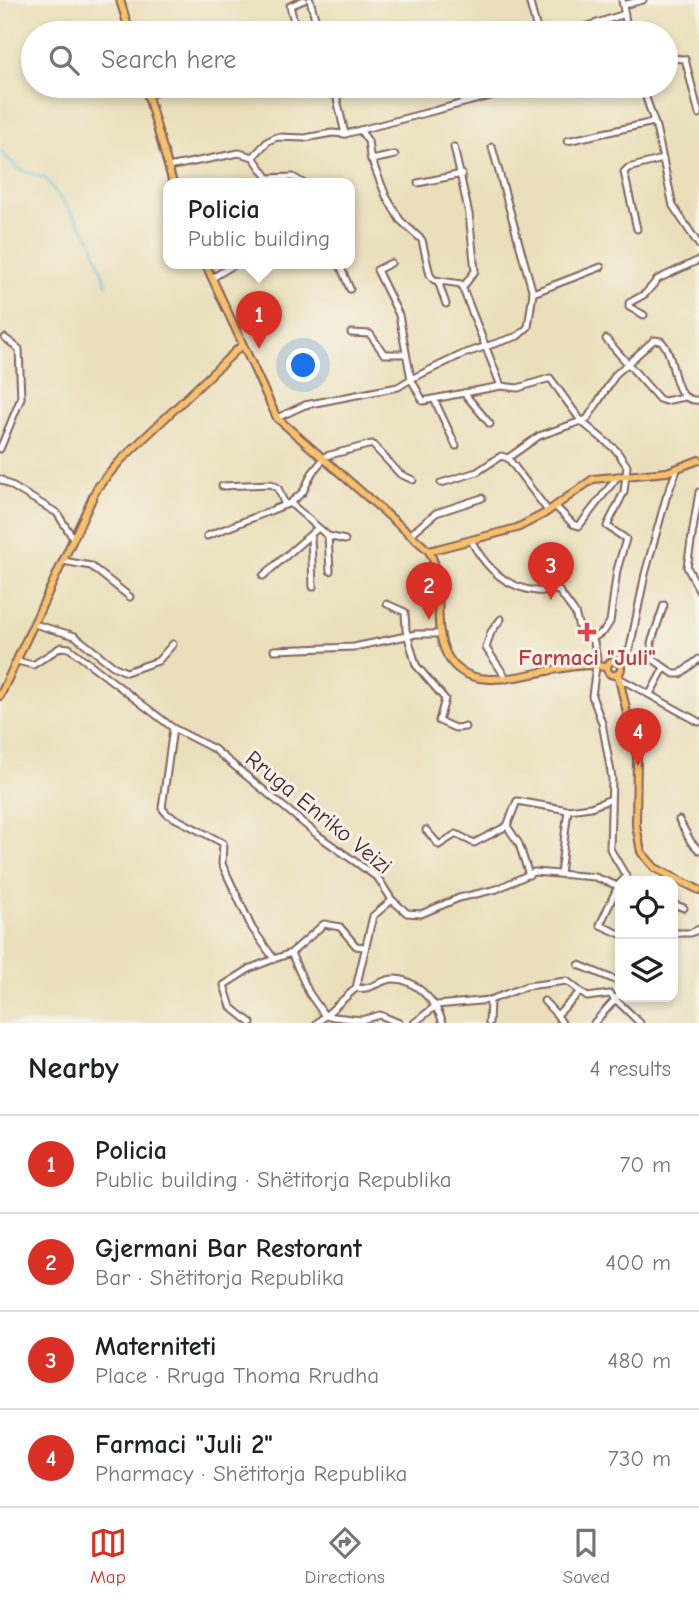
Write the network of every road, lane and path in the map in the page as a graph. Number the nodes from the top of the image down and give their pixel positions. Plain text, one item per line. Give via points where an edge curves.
1 (120, 0) edge
2 (307, 0) edge
3 (529, 0) edge
4 (643, 0) edge
5 (623, 3) edge
6 (625, 14) junction
7 (126, 21) edge
8 (294, 21) edge
9 (315, 21) edge
10 (535, 21) edge
11 (603, 21) edge
12 (626, 21) edge
13 (678, 59) edge
14 (149, 98) edge
15 (337, 98) edge
16 (483, 98) edge
17 (646, 98) edge
18 (699, 114) edge
19 (654, 122) junction
20 (360, 130) junction
21 (345, 134) junction
22 (568, 141) dead end
23 (454, 147) dead end
24 (492, 147) dead end
25 (395, 155) dead end
26 (253, 157) junction
27 (663, 159) junction
28 (371, 160) junction
29 (169, 167) junction
30 (462, 174) junction
31 (172, 178) edge
32 (268, 178) edge
33 (268, 178) edge
34 (295, 178) edge
35 (418, 183) dead end
36 (637, 229) dead end
37 (699, 245) edge
38 (699, 260) edge
39 (391, 263) dead end
40 (601, 267) dead end
41 (208, 269) edge
42 (227, 269) edge
43 (342, 269) edge
44 (212, 278) junction
45 (438, 281) junction
46 (463, 288) junction
47 (350, 289) dead end
48 (533, 293) junction
49 (446, 304) dead end
50 (644, 315) dead end
51 (351, 333) dead end
52 (5, 338) dead end
53 (606, 339) dead end
54 (242, 345) junction
55 (484, 348) junction
56 (405, 354) junction
57 (627, 364) junction
58 (411, 379) junction
59 (501, 386) junction
60 (464, 394) junction
61 (684, 397) junction
62 (434, 399) junction
63 (699, 400) edge
64 (277, 418) junction
65 (582, 422) junction
66 (490, 424) dead end
67 (456, 446) dead end
68 (0, 449) edge
69 (508, 458) junction
70 (322, 459) junction
71 (699, 460) edge
72 (677, 470) junction
73 (628, 475) junction
74 (618, 476) junction
75 (0, 479) edge
76 (413, 480) dead end
77 (441, 483) dead end
78 (222, 486) dead end
79 (699, 492) edge
80 (482, 498) dead end
81 (287, 504) junction
82 (555, 506) junction
83 (548, 511) junction
84 (318, 528) junction
85 (411, 534) junction
86 (311, 535) junction
87 (207, 536) dead end
88 (328, 536) junction
89 (73, 538) junction
90 (345, 540) dead end
91 (472, 542) junction
92 (429, 551) junction
93 (63, 561) junction
94 (330, 571) dead end
95 (263, 576) dead end
96 (313, 587) dead end
97 (699, 590) edge
98 (130, 597) dead end
99 (387, 604) dead end
100 (664, 605) dead end
101 (501, 619) dead end
102 (34, 624) junction
103 (441, 635) junction
104 (408, 637) junction
105 (593, 639) junction
106 (173, 643) dead end
107 (274, 650) dead end
108 (699, 659) edge
109 (17, 661) junction
110 (596, 664) junction
111 (620, 664) junction
112 (607, 668) junction
113 (663, 670) junction
114 (619, 676) junction
115 (507, 679) junction
116 (1, 693) edge
117 (650, 694) junction
118 (699, 722) edge
119 (465, 727) dead end
120 (173, 728) junction
121 (611, 799) junction
122 (568, 810) junction
123 (679, 820) dead end
124 (507, 826) junction
125 (426, 830) dead end
126 (699, 850) edge
127 (560, 874) junction
128 (529, 875) junction
129 (620, 876) edge
130 (615, 881) edge
131 (699, 891) edge
132 (615, 896) edge
133 (392, 900) junction
134 (678, 906) edge
135 (684, 908) dead end
136 (699, 929) edge
137 (615, 932) edge
138 (678, 933) edge
139 (364, 947) junction
140 (291, 953) junction
141 (274, 959) junction
142 (579, 965) dead end
143 (615, 980) edge
144 (356, 988) junction
145 (580, 992) junction
146 (615, 996) edge
147 (490, 1000) junction
148 (615, 1000) edge
149 (544, 1001) dead end
150 (622, 1002) edge
151 (437, 1005) junction
152 (557, 1015) junction
153 (324, 1016) junction
154 (251, 1023) edge
155 (317, 1023) edge
156 (400, 1023) edge
157 (414, 1023) edge
158 (443, 1023) edge
159 (489, 1023) edge
160 (562, 1023) edge
161 (594, 1023) edge
162 (640, 1023) edge

1 - 7 main road
2 - 8 street via 290,6
2 - 9 street
3 - 10 street
4 - 5 street
5 - 6 street
6 - 11 street
6 - 12 street
13 - 18 street via 685,59
14 - 29 main road
15 - 21 street
16 - 20 street
17 - 19 street
19 - 22 street
19 - 27 street
20 - 21 street
20 - 28 street via 368,141
21 - 26 street via 278,137
23 - 30 street
24 - 48 street
25 - 28 street
26 - 29 street via 239,153
26 - 32 street
27 - 36 street via 624,172
27 - 37 street via 673,206
28 - 45 street via 400,220 422,240 430,275
29 - 31 main road
30 - 35 street
30 - 46 street via 475,271
33 - 34 street
38 - 50 street via 657,279 645,294 629,303
39 - 56 street via 377,272 399,315
40 - 48 street
41 - 44 main road
42 - 44 street
43 - 47 street
44 - 54 main road
45 - 46 street via 457,282
45 - 49 street
46 - 55 street
48 - 55 street via 526,330
51 - 56 street via 370,334 384,354
52 - 68 street via 19,349 21,398
53 - 57 street
54 - 64 main road
54 - 89 main road via 108,473
55 - 58 street
55 - 59 street
56 - 58 street
57 - 61 street via 661,401
57 - 61 street via 654,340 661,341 670,352
57 - 65 street
58 - 62 street via 421,399
58 - 64 street via 398,387 305,405
59 - 60 street
59 - 65 street via 518,388 552,379
60 - 62 street
60 - 66 street
61 - 63 street
62 - 67 street
64 - 70 main road
65 - 69 street via 539,436
65 - 73 street via 621,455
69 - 77 street via 501,456 477,472
69 - 83 street
70 - 76 street via 372,444 400,474
70 - 81 street via 303,492
70 - 85 main road
71 - 72 main road
72 - 73 main road
72 - 111 street via 645,574 630,648
73 - 74 main road
73 - 105 street via 607,526 626,540 612,617 607,629
74 - 82 main road via 585,483
74 - 82 street via 579,526
75 - 89 street via 61,516
78 - 81 street via 271,484
79 - 97 street via 687,567
80 - 85 street via 436,513
81 - 84 street
81 - 87 street
82 - 83 main road
83 - 91 main road via 507,532
84 - 86 street
84 - 88 street
85 - 92 main road
86 - 95 street
86 - 96 street
88 - 90 street
88 - 94 street
89 - 93 main road
91 - 92 main road
91 - 105 street via 481,558 506,582 537,591 559,590 577,616 582,634
92 - 103 main road via 437,570
93 - 98 street via 91,566
93 - 102 main road
99 - 104 street via 405,612
100 - 113 street via 650,649
101 - 115 street via 486,648
102 - 106 street via 75,636 126,672 158,661
102 - 109 main road
103 - 104 street
103 - 115 main road via 449,659 461,671
104 - 107 street via 354,647
104 - 119 street via 416,665 446,701 439,721
105 - 110 street
108 - 113 street via 680,674
109 - 116 main road
109 - 120 street, Rruga Enriko Veizi via 33,665 61,647 69,648
110 - 112 main road
110 - 115 main road
110 - 121 street via 592,696 602,723
111 - 112 main road via 611,662
111 - 114 main road
112 - 114 main road via 611,675
113 - 117 street
114 - 117 street
114 - 131 main road via 637,756 636,825 641,852 655,868
117 - 118 street
120 - 133 street, Rruga Enriko Veizi via 214,749 378,878
120 - 141 street via 162,808 223,844 222,864 253,928
121 - 122 street
121 - 129 street via 610,849
122 - 124 street via 517,801
122 - 127 street
123 - 126 street
124 - 125 street via 474,843 456,834 439,845
124 - 128 street via 519,844
127 - 128 street, Rruga Enriko Veizi
127 - 130 street, Rruga Enriko Veizi
128 - 133 street, Rruga Enriko Veizi via 421,914 402,910
132 - 137 street via 600,925
133 - 139 street via 373,916
134 - 135 street
136 - 138 street
139 - 140 street via 356,946 340,927 324,924
139 - 144 street
140 - 141 street
140 - 153 street
141 - 154 street via 224,985 231,1007
142 - 143 street
144 - 151 street via 396,980
144 - 153 street
145 - 146 street via 591,997 606,992
145 - 147 street via 562,981 527,986
145 - 152 street
147 - 151 street
147 - 159 street
148 - 161 street
149 - 152 street
150 - 162 street
151 - 157 street
151 - 158 street
152 - 160 street
153 - 155 street
153 - 156 street via 365,1020 380,1015

